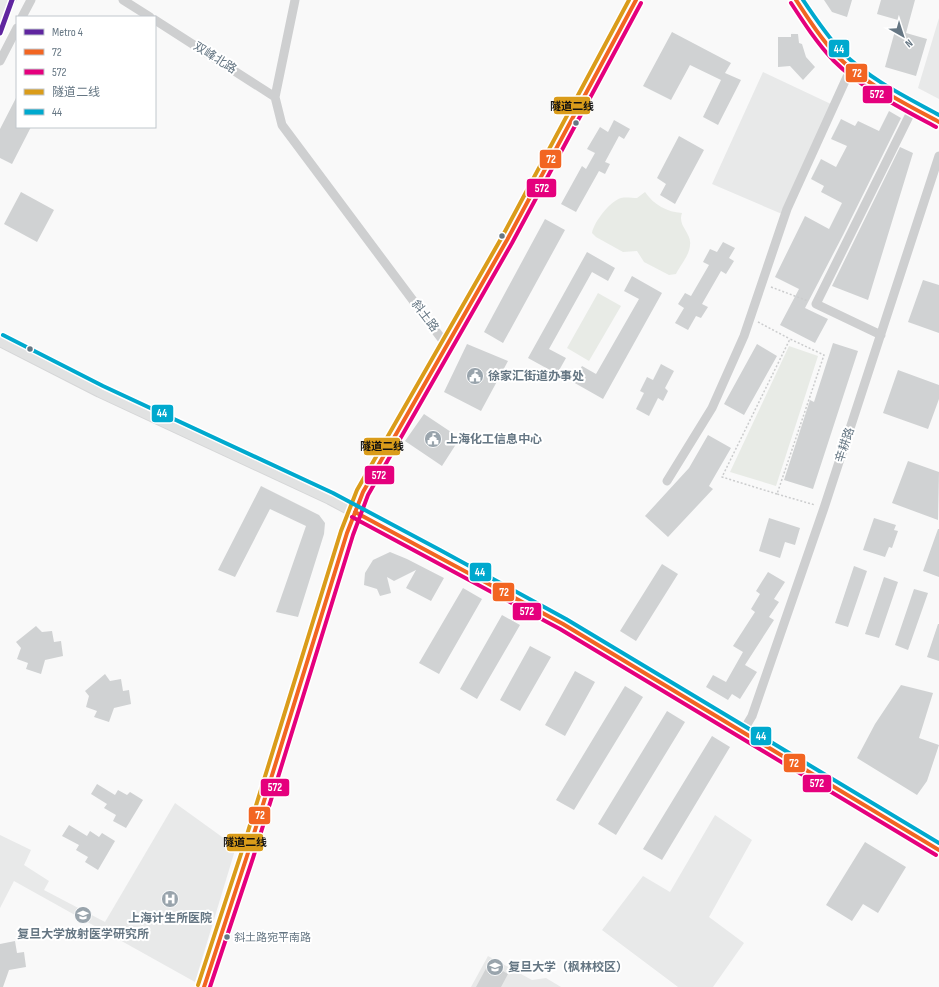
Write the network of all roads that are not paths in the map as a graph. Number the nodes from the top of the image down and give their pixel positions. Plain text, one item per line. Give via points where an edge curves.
1 (31, 0) edge
2 (123, 0) edge
3 (295, 0) edge
4 (636, 0) edge
5 (796, 0) edge
6 (23, 16) edge
7 (148, 16) edge
8 (156, 21) edge
9 (16, 30) edge
10 (0, 61) edge
11 (851, 68) junction
12 (275, 97) junction
13 (913, 108) junction
14 (939, 122) edge
15 (939, 156) edge
16 (881, 335) junction
17 (0, 340) edge
18 (447, 346) junction
19 (667, 481) dead end
20 (355, 512) junction
21 (743, 731) junction
22 (939, 850) edge
23 (204, 987) edge

1 - 6 street
2 - 7 street
3 - 12 street, 斜土路
4 - 18 main road
5 - 11 street via 826,44
8 - 12 street, 双峰北路
9 - 10 street
11 - 13 street
11 - 19 street via 787,209 741,343 712,408
12 - 18 street, 斜土路 via 282,125
13 - 14 street
13 - 16 street via 816,304
15 - 16 street, 辛耕路
16 - 21 street, 辛耕路 via 752,716
17 - 20 main road via 100,391
18 - 20 main road via 363,492
20 - 21 main road via 563,624
20 - 23 main road
21 - 22 main road

